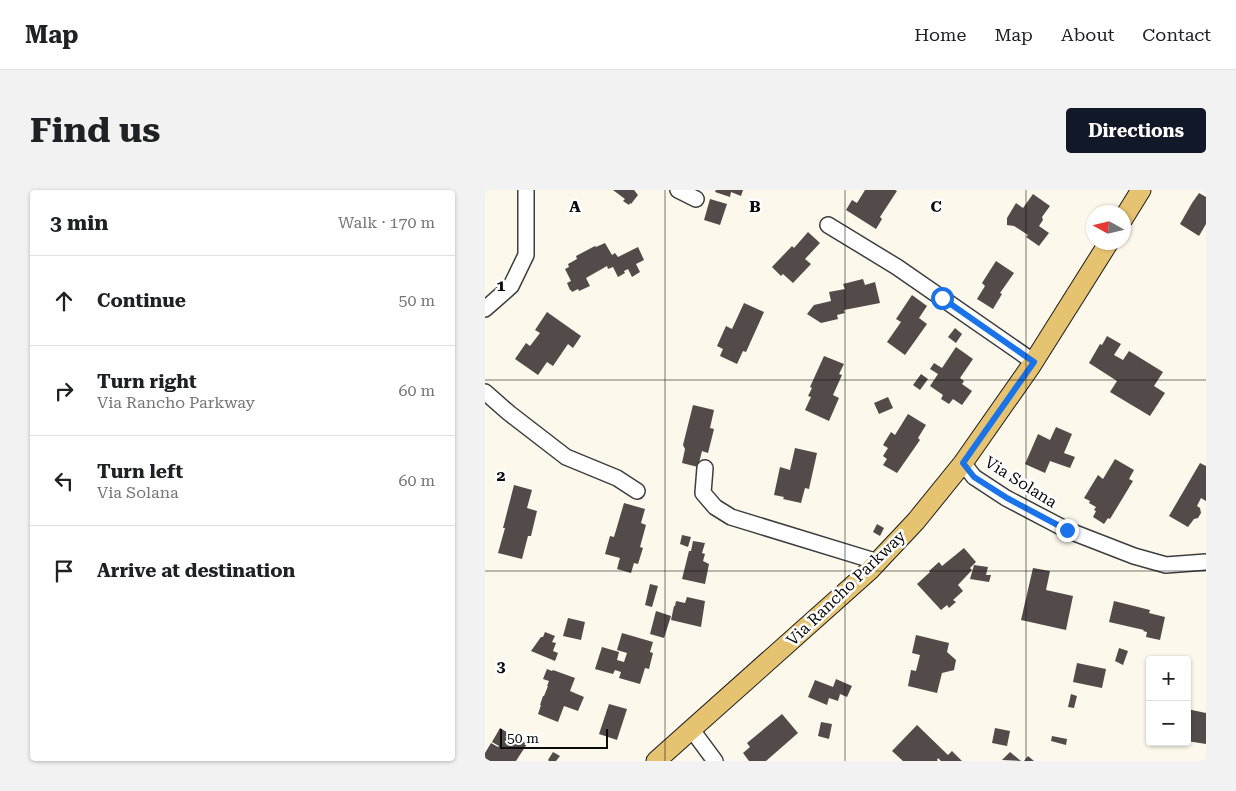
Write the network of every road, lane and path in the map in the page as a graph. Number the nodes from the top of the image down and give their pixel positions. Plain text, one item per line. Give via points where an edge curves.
1 (526, 190) edge
2 (678, 190) edge
3 (1141, 190) edge
4 (696, 199) dead end
5 (1131, 206) edge
6 (828, 225) dead end
7 (1104, 250) edge
8 (485, 309) edge
9 (1034, 362) junction
10 (485, 392) edge
11 (963, 463) junction
12 (705, 468) dead end
13 (637, 491) dead end
14 (877, 562) junction
15 (1206, 562) edge
16 (692, 730) junction
17 (656, 761) edge
18 (715, 761) edge

1 - 8 street via 527,255 511,286
2 - 4 street
3 - 5 main road
6 - 9 street via 897,267
7 - 9 main road, Via Rancho Parkway
9 - 11 main road, Via Rancho Parkway
10 - 13 street via 565,457 617,478
11 - 14 main road, Via Rancho Parkway via 916,521
11 - 15 street, Via Solana via 974,477 1067,530 1166,565
12 - 14 street via 703,493 715,507 731,517
14 - 16 main road, Via Rancho Parkway
16 - 17 main road, Via Rancho Parkway
16 - 18 street

